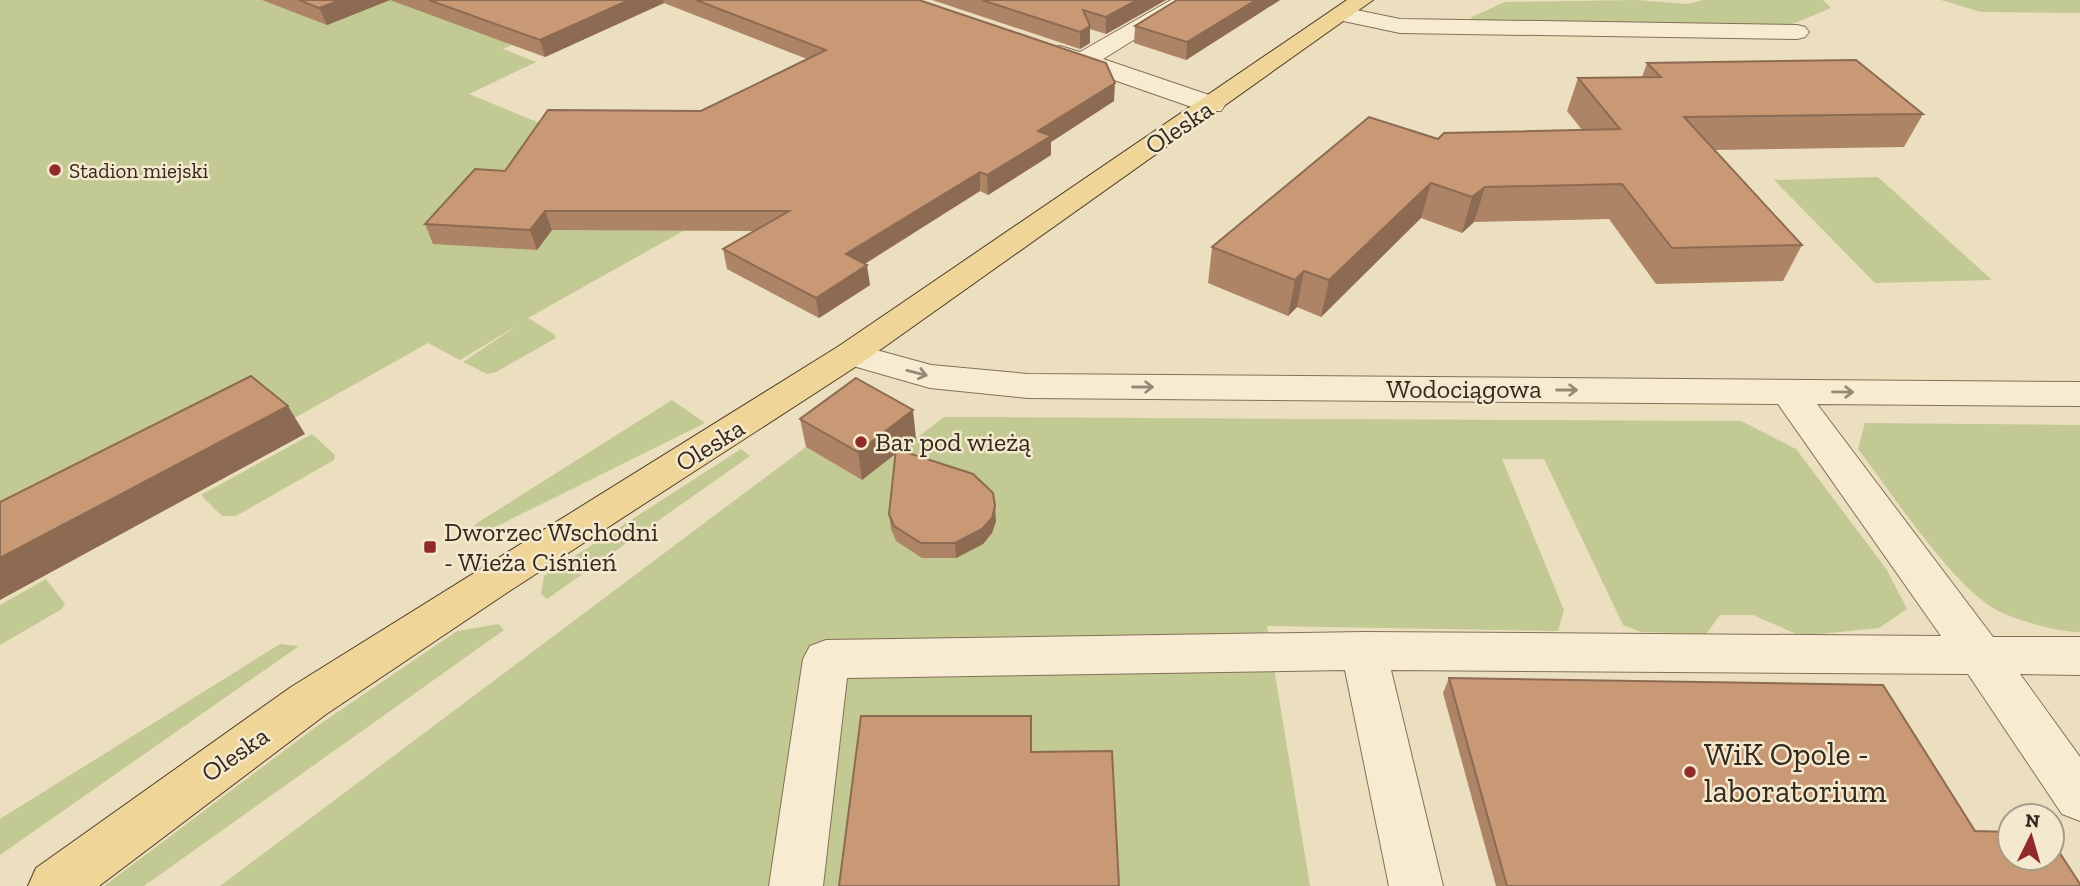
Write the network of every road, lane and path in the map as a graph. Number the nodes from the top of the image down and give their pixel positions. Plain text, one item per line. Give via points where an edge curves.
1 (1187, 0) edge
2 (1352, 7) edge
3 (1797, 32) dead end
4 (1044, 48) edge
5 (1082, 61) junction
6 (1212, 105) junction
7 (851, 354) junction
8 (1788, 391) junction
9 (2080, 394) edge
10 (1364, 651) junction
11 (1981, 656) junction
12 (2080, 656) edge
13 (2080, 799) edge
14 (55, 886) edge
15 (796, 886) edge
16 (1416, 886) edge

1 - 5 street
2 - 3 street via 1400,26
2 - 6 main road, Oleska
4 - 5 street
5 - 6 street
6 - 7 main road, Oleska
7 -> 8 street, Wodociągowa via 930,376 1028,386
7 - 14 main road, Oleska via 330,687
8 -> 9 street, Wodociągowa
8 - 11 street
10 - 11 street
10 - 15 street via 826,659
10 - 16 street
11 - 12 street
11 - 13 street

